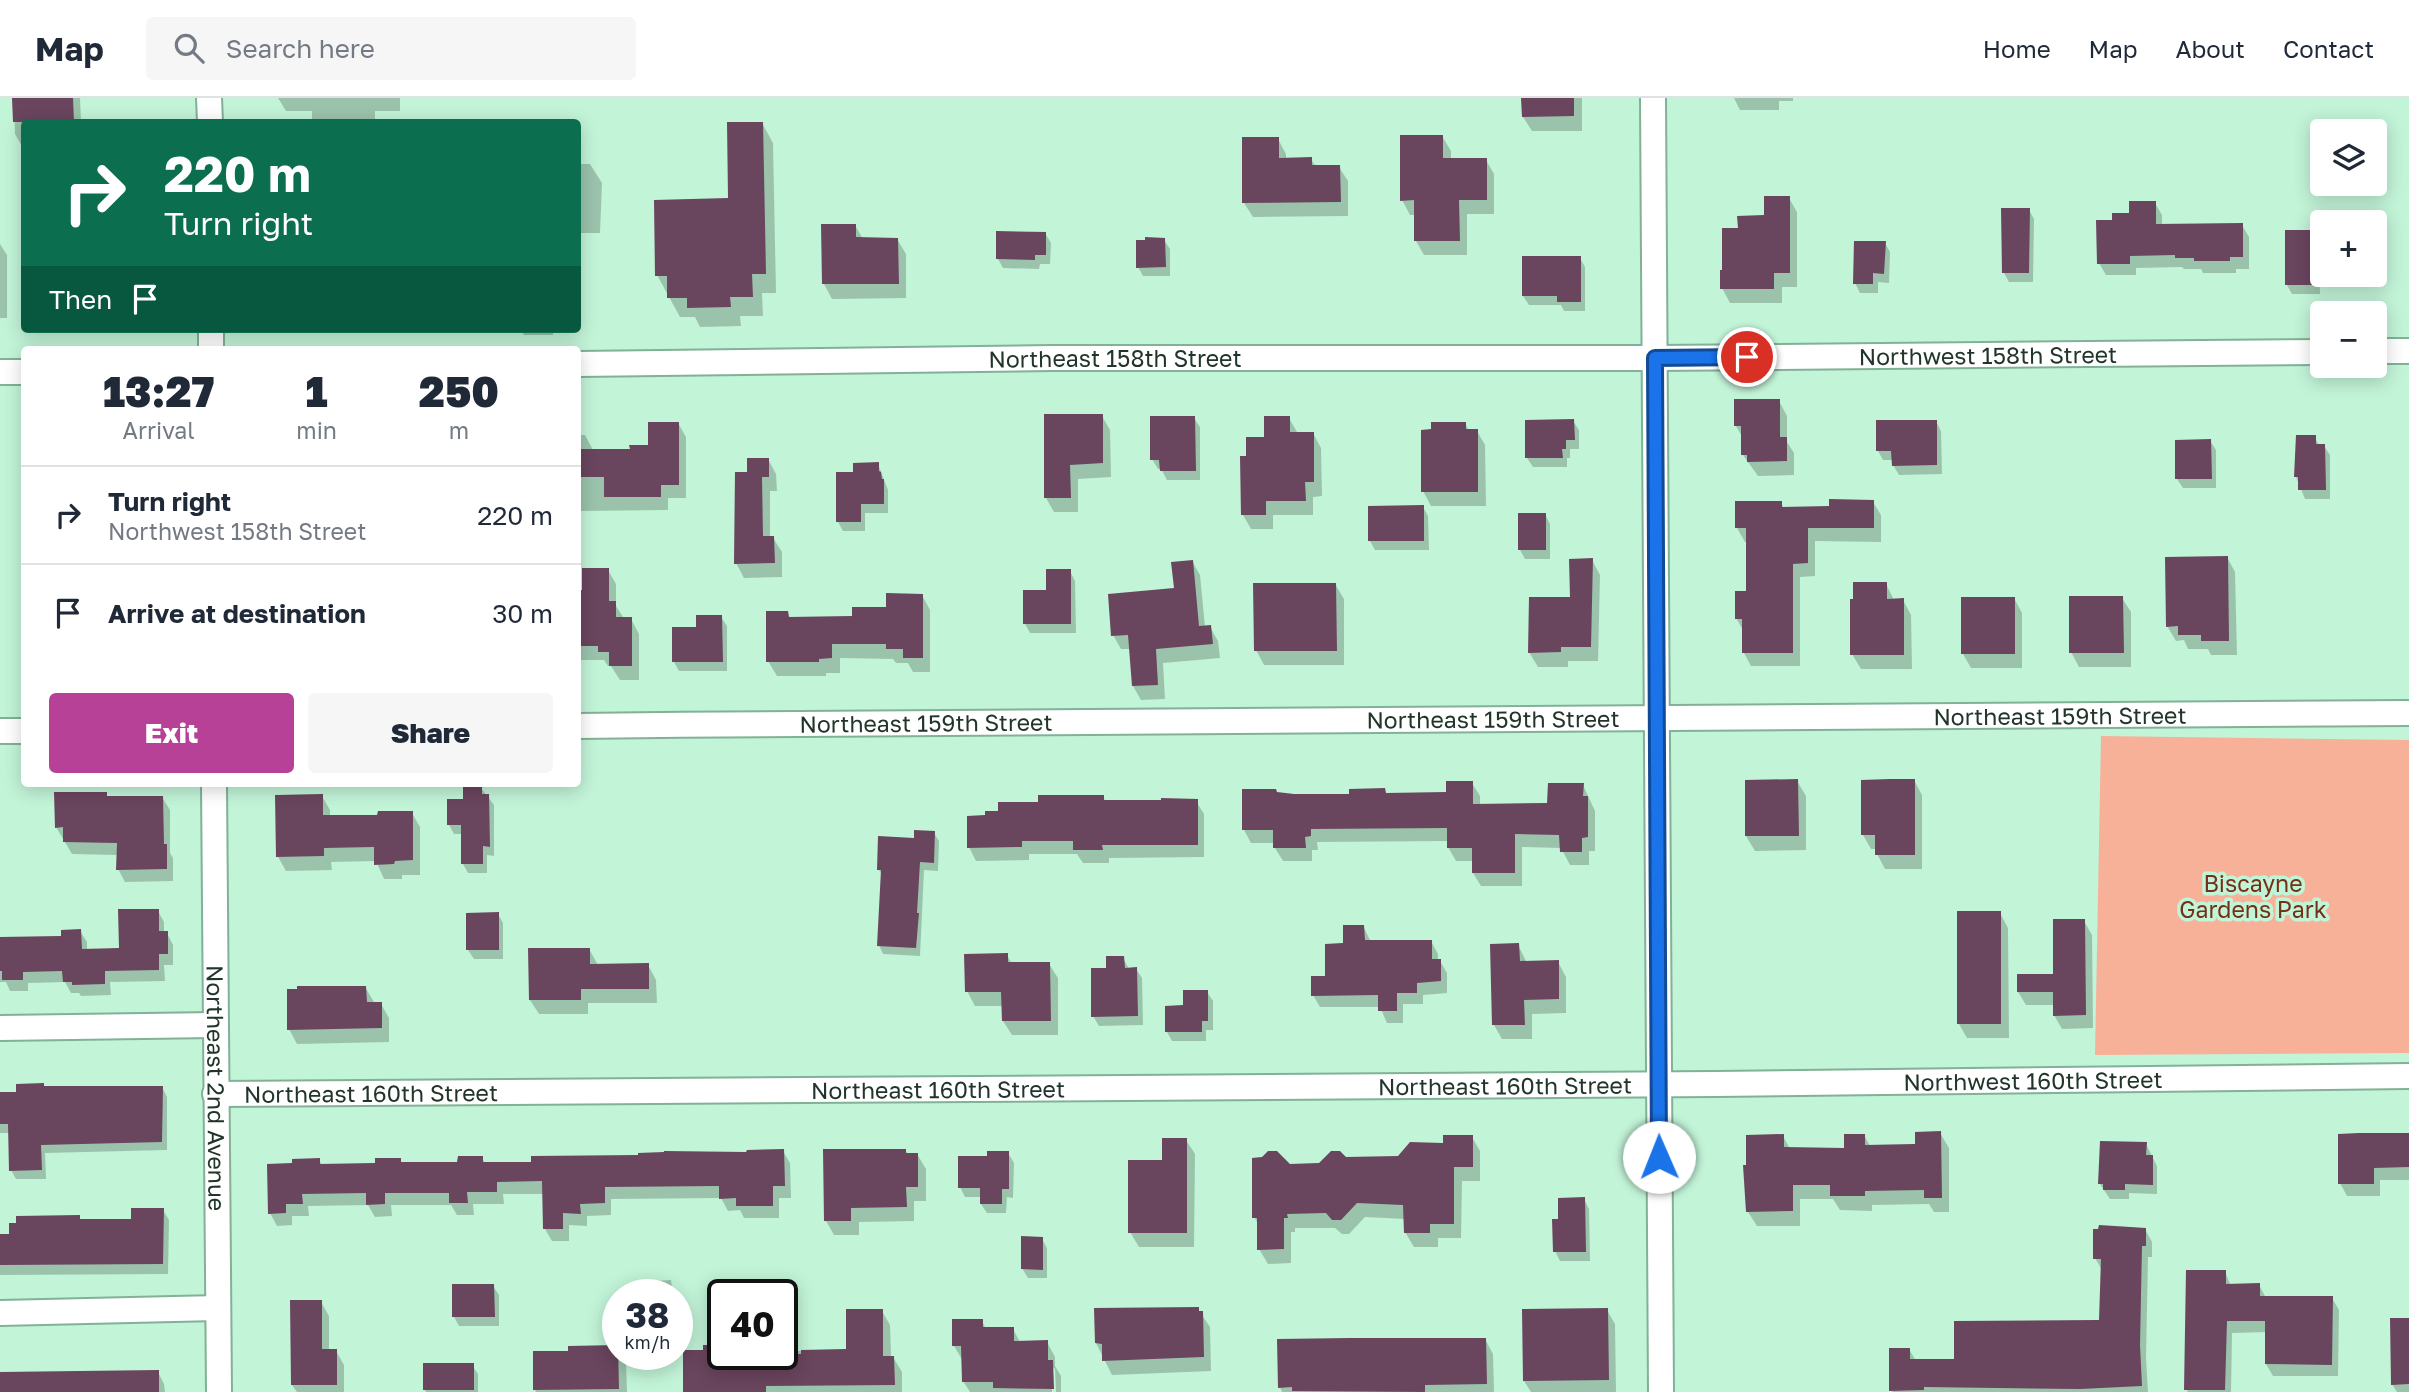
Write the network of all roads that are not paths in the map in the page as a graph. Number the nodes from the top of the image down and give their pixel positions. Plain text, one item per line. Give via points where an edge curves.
1 (209, 98) edge
2 (1653, 98) edge
3 (209, 119) edge
4 (2387, 351) edge
5 (2409, 351) edge
6 (2310, 352) edge
7 (1655, 358) junction
8 (581, 364) edge
9 (0, 372) edge
10 (21, 372) edge
11 (2409, 713) edge
12 (1656, 719) junction
13 (581, 726) edge
14 (0, 731) edge
15 (21, 731) edge
16 (214, 787) edge
17 (215, 1025) junction
18 (0, 1028) edge
19 (2409, 1076) edge
20 (1658, 1083) junction
21 (215, 1094) junction
22 (218, 1308) junction
23 (0, 1313) edge
24 (219, 1392) edge
25 (1661, 1392) edge

1 - 3 street
2 - 7 street
4 - 5 street
6 - 7 street, Northwest 158th Street
7 - 8 street, Northeast 158th Street
7 - 12 street
9 - 10 street
11 - 12 street, Northeast 159th Street
12 - 13 street, Northeast 159th Street
12 - 20 street
14 - 15 street
16 - 17 street, Northeast 2nd Avenue
17 - 18 street
17 - 21 street, Northeast 2nd Avenue
19 - 20 street, Northwest 160th Street
20 - 21 street, Northeast 160th Street
20 - 25 street
21 - 22 street, Northeast 2nd Avenue
22 - 23 street
22 - 24 street, Northeast 2nd Avenue

